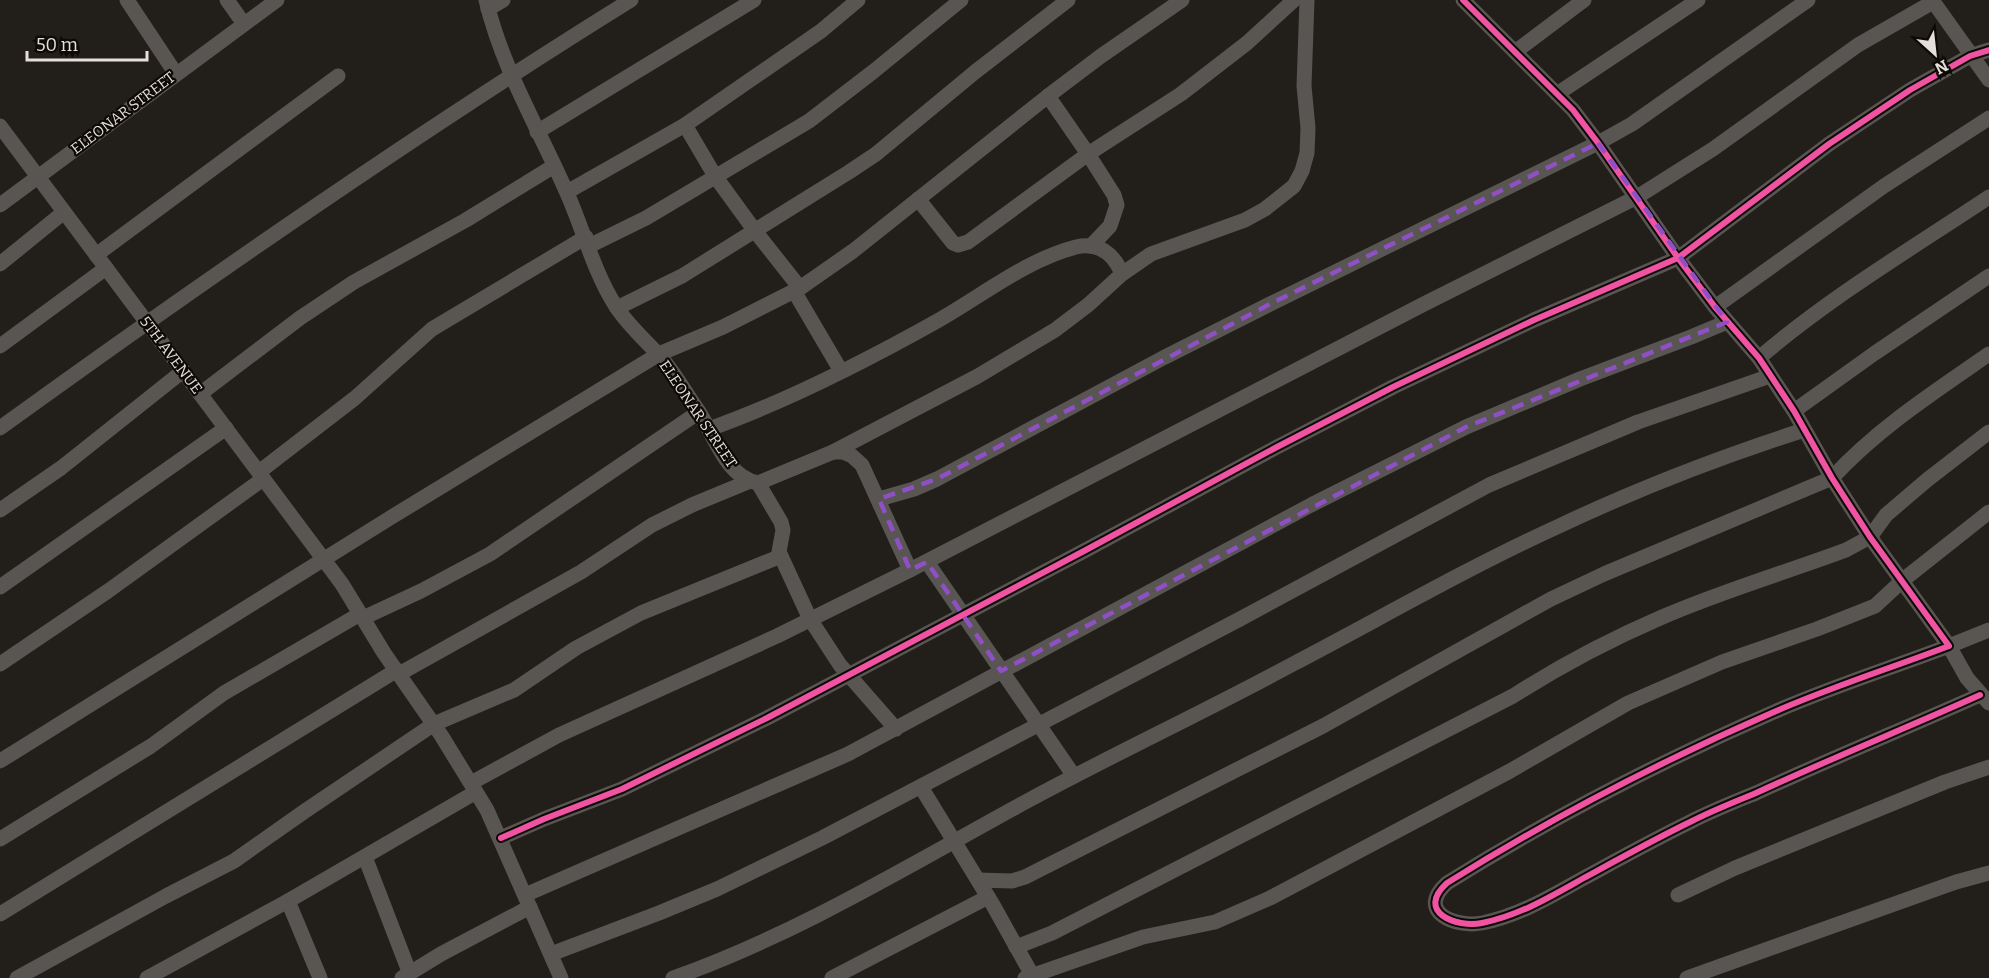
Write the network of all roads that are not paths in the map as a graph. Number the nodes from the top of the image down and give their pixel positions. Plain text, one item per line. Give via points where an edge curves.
1 (127, 0) edge
2 (227, 0) edge
3 (277, 0) edge
4 (503, 0) edge
5 (631, 0) edge
6 (754, 0) edge
7 (858, 0) edge
8 (961, 0) edge
9 (1068, 0) edge
10 (1182, 0) edge
11 (1294, 0) edge
12 (1307, 0) edge
13 (1485, 0) edge
14 (1584, 0) edge
15 (1698, 0) edge
16 (1808, 0) edge
17 (1932, 1) edge
18 (487, 4) edge
19 (1468, 5) edge
20 (244, 24) junction
21 (1989, 50) edge
22 (1515, 52) junction
23 (1970, 56) junction
24 (176, 74) junction
25 (512, 74) junction
26 (338, 76) dead end
27 (1989, 80) edge
28 (1557, 94) junction
29 (1048, 96) junction
30 (1989, 118) edge
31 (685, 125) junction
32 (537, 132) junction
33 (3, 136) edge
34 (1598, 142) junction
35 (1088, 154) junction
36 (554, 166) junction
37 (715, 176) junction
38 (38, 177) junction
39 (567, 192) junction
40 (1637, 196) junction
41 (1989, 197) edge
42 (918, 200) junction
43 (0, 206) edge
44 (64, 212) junction
45 (755, 231) junction
46 (588, 242) junction
47 (1091, 246) junction
48 (96, 255) junction
49 (1678, 258) junction
50 (0, 264) edge
51 (106, 268) junction
52 (1122, 273) junction
53 (1989, 276) edge
54 (797, 289) junction
55 (1715, 307) junction
56 (617, 308) junction
57 (147, 322) junction
58 (1727, 322) junction
59 (0, 346) edge
60 (659, 354) junction
61 (1989, 354) edge
62 (1759, 358) junction
63 (183, 370) junction
64 (841, 371) junction
65 (1770, 376) junction
66 (200, 394) junction
67 (1794, 411) junction
68 (699, 412) junction
69 (0, 428) edge
70 (226, 428) junction
71 (709, 429) junction
72 (1804, 430) junction
73 (1989, 432) edge
74 (833, 452) junction
75 (261, 475) junction
76 (1832, 478) junction
77 (754, 482) junction
78 (879, 499) junction
79 (0, 510) edge
80 (1989, 512) edge
81 (1870, 537) junction
82 (781, 556) junction
83 (324, 559) junction
84 (927, 562) junction
85 (910, 570) junction
86 (1903, 580) junction
87 (0, 587) edge
88 (962, 615) junction
89 (362, 616) junction
90 (810, 620) junction
91 (1988, 626) edge
92 (1949, 645) junction
93 (0, 664) edge
94 (1001, 671) junction
95 (398, 672) junction
96 (849, 675) junction
97 (1985, 699) edge
98 (434, 724) junction
99 (1037, 724) junction
100 (896, 729) junction
101 (0, 761) edge
102 (1989, 767) edge
103 (1074, 776) junction
104 (474, 787) junction
105 (921, 787) junction
106 (501, 838) junction
107 (0, 839) edge
108 (954, 841) junction
109 (365, 857) junction
110 (1989, 873) edge
111 (978, 880) junction
112 (1678, 895) dead end
113 (988, 897) junction
114 (288, 901) junction
115 (527, 901) junction
116 (0, 914) edge
117 (1016, 947) junction
118 (551, 954) junction
119 (406, 976) edge
120 (1028, 977) edge
121 (17, 978) edge
122 (147, 978) edge
123 (320, 978) edge
124 (561, 978) edge
125 (673, 978) edge
126 (832, 978) edge
127 (1687, 978) edge

1 - 24 street
2 - 20 street
3 - 20 street, ELEONAR STREET
4 - 18 street
5 - 25 street
6 - 32 street
7 - 31 street via 821,31
8 - 37 street via 826,108
9 - 45 street via 876,154
10 - 29 street
11 - 35 street via 1247,43 1181,94
12 - 52 street via 1307,153 1294,186 1245,220 1151,254
13 - 19 street
14 - 22 street
15 - 28 street
16 - 34 street via 1641,117
17 - 23 street
17 - 40 street via 1858,45 1713,149
18 - 25 street, ELEONAR STREET
19 - 22 street
20 - 24 street, ELEONAR STREET
21 - 23 street
22 - 28 street
23 - 27 street
23 - 49 street via 1829,144
24 - 38 street, ELEONAR STREET
25 - 32 street, ELEONAR STREET
25 - 57 street
26 - 48 street
28 - 34 street
29 - 35 street
29 - 42 street
30 - 55 street via 1884,186
31 - 37 street
31 - 39 street
32 - 36 street, ELEONAR STREET
33 - 38 street, 5TH AVENUE
34 - 40 street
34 - 78 street via 1163,358 954,471
35 - 42 street via 963,244 953,243
35 - 47 street via 1117,205 1110,226
36 - 39 street, ELEONAR STREET
36 - 66 street via 354,282
37 - 45 street
37 - 46 street via 646,218
38 - 43 street, ELEONAR STREET
38 - 44 street, 5TH AVENUE
39 - 46 street, ELEONAR STREET
40 - 49 street
40 - 84 street
41 - 62 street via 1856,284
42 - 54 street
44 - 48 street, 5TH AVENUE
44 - 50 street
45 - 54 street
45 - 56 street via 682,276
46 - 56 street, ELEONAR STREET
46 - 75 street via 432,329
47 - 52 street via 1110,254
47 - 64 street via 1077,247 1028,267 941,319
48 - 51 street, 5TH AVENUE
49 - 55 street
49 - 88 street via 1393,387
51 - 57 street, 5TH AVENUE
51 - 59 street
52 - 74 street via 1088,306 1055,330 978,376
53 - 67 street
54 - 60 street
54 - 64 street
55 - 58 street
56 - 60 street, ELEONAR STREET
57 - 63 street, 5TH AVENUE
57 - 69 street
58 - 62 street
58 - 94 street via 1466,427
60 - 68 street, ELEONAR STREET
60 - 83 street
61 - 76 street via 1899,418
62 - 65 street
63 - 66 street, 5TH AVENUE
63 - 79 street via 61,468
64 - 71 street
65 - 67 street
65 - 99 street via 1638,422 1489,485
66 - 70 street, 5TH AVENUE
67 - 72 street
68 - 71 street, ELEONAR STREET
68 - 89 street via 490,554 431,586
70 - 75 street, 5TH AVENUE
70 - 87 street
71 - 77 street, ELEONAR STREET via 736,471
72 - 76 street
72 - 103 street via 1662,481 1556,527
73 - 81 street via 1886,515
74 - 77 street
74 - 78 street via 852,456 862,465
75 - 83 street, 5TH AVENUE
75 - 93 street via 108,591
76 - 81 street
76 - 111 street via 1551,599 1323,726 1025,877 1012,881
77 - 82 street, ELEONAR STREET via 781,522
77 - 95 street via 652,525 581,572
78 - 85 street
80 - 86 street
81 - 86 street
81 - 117 street via 1846,550 1661,617 1611,640 1514,696 1067,925
82 - 90 street
82 - 98 street via 641,613 576,648 514,690
83 - 89 street, 5TH AVENUE
83 - 101 street
84 - 85 street
84 - 88 street
85 - 90 street
86 - 92 street
86 - 120 street via 1875,606 1722,662 1628,703 1335,865 1231,916 1143,937
88 - 94 street
88 - 96 street
89 - 95 street, 5TH AVENUE
89 - 107 street via 224,693 151,746
90 - 96 street
90 - 104 street via 559,735
91 - 92 street
92 - 97 street via 1967,678
92 - 97 street via 1775,711 1683,753 1447,884 1435,898 1436,907 1440,914 1458,924 1496,920 1529,907 1692,821
94 - 99 street
94 - 100 street
95 - 98 street, 5TH AVENUE
95 - 116 street
96 - 100 street
96 - 106 street via 632,784
98 - 104 street, 5TH AVENUE
98 - 121 street via 234,861
99 - 103 street
99 - 105 street
100 - 115 street
102 - 112 street via 1735,868
103 - 108 street
104 - 106 street, 5TH AVENUE
104 - 109 street
105 - 108 street
105 - 118 street via 717,889
106 - 115 street, 5TH AVENUE
108 - 111 street
108 - 125 street via 780,934
109 - 114 street
109 - 119 street
110 - 127 street
111 - 113 street
113 - 117 street
113 - 126 street
114 - 122 street
114 - 123 street
115 - 118 street, 5TH AVENUE
115 - 119 street
117 - 120 street
118 - 124 street, 5TH AVENUE

